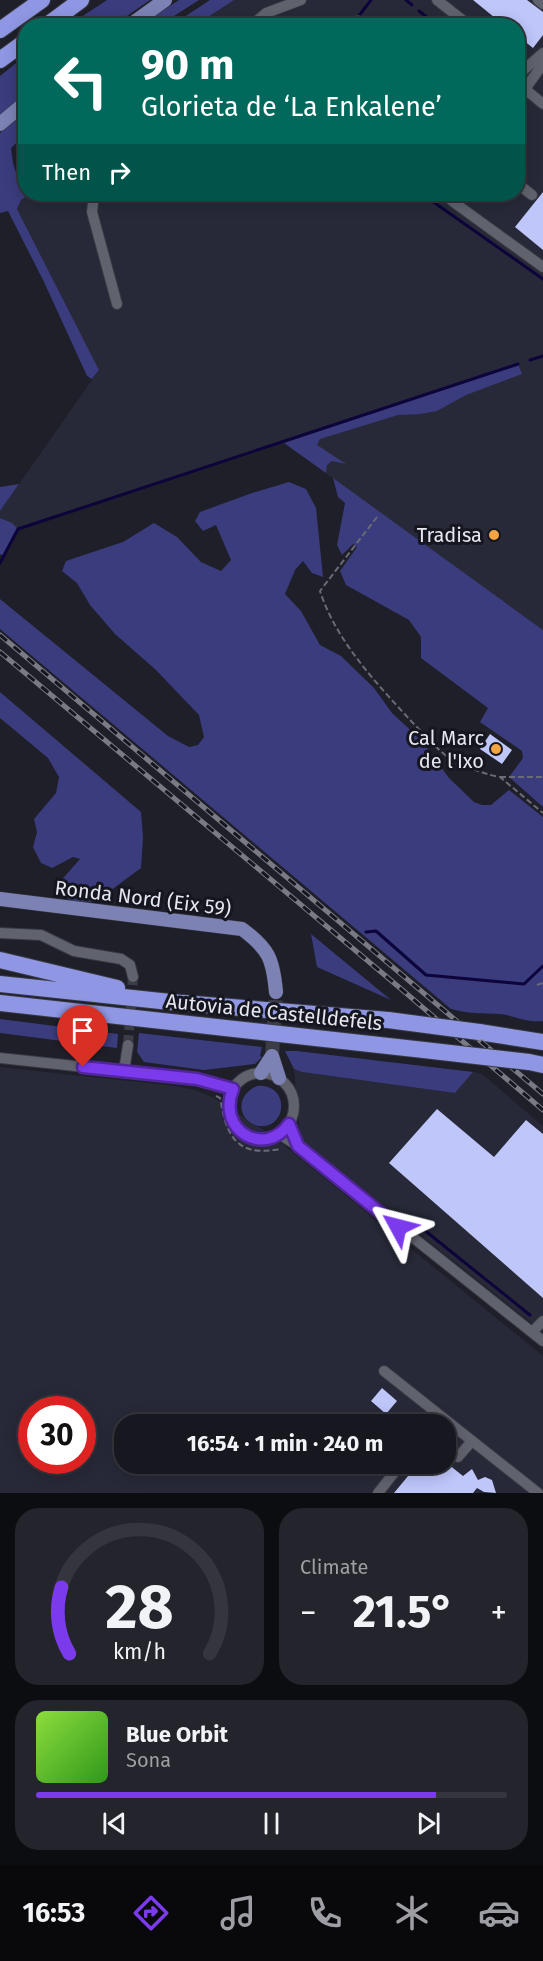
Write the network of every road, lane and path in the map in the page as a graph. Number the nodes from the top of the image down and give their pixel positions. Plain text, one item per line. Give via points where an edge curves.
1 (42, 0) edge
2 (81, 0) edge
3 (165, 0) edge
4 (298, 0) edge
5 (437, 0) edge
6 (538, 0) edge
7 (543, 4) edge
8 (57, 18) edge
9 (140, 18) edge
10 (260, 18) edge
11 (460, 18) edge
12 (0, 30) edge
13 (18, 46) edge
14 (543, 53) edge
15 (0, 60) edge
16 (543, 64) edge
17 (525, 69) edge
18 (525, 89) joint
19 (543, 104) edge
20 (18, 109) edge
21 (0, 124) edge
22 (525, 189) edge
23 (532, 195) dead end
24 (93, 201) edge
25 (452, 201) edge
26 (543, 267) edge
27 (117, 304) dead end
28 (377, 517) dead end
29 (500, 777) junction
30 (543, 777) edge
31 (543, 813) edge
32 (0, 899) edge
33 (0, 933) edge
34 (0, 960) edge
35 (133, 977) dead end
36 (543, 983) edge
37 (0, 984) edge
38 (537, 985) dead end
39 (276, 992) tunnel mouth
40 (170, 1002) junction
41 (0, 1003) edge
42 (543, 1042) edge
43 (128, 1045) tunnel mouth
44 (0, 1058) edge
45 (536, 1064) edge
46 (124, 1071) junction
47 (261, 1073) joint
48 (279, 1078) joint
49 (233, 1089) junction
50 (210, 1094) dead end
51 (289, 1124) junction
52 (279, 1134) junction
53 (298, 1146) junction
54 (284, 1149) dead end
55 (543, 1321) edge
56 (532, 1332) junction
57 (543, 1341) edge
58 (384, 1371) dead end
59 (472, 1441) junction
60 (456, 1456) edge
61 (393, 1474) edge
62 (378, 1493) edge
63 (538, 1493) edge

1 - 12 highway
2 - 8 highway
3 - 9 main road
4 - 10 street
5 - 11 street
6 - 7 street
13 - 15 highway
14 - 17 street
16 - 18 street
18 - 19 street
20 - 21 main road
22 - 23 street
24 - 27 street via 92,212
25 - 26 street
28 - 29 path via 320,591 324,602 341,636 436,748 454,761
29 - 30 path
29 - 31 path
32 - 39 main road, Ronda Nord (Eix 59) via 242,929 260,942 269,955
33 - 35 street via 41,935 74,951 121,959 130,966
34 - 40 highway
36 - 38 path
37 - 40 highway, Autovia de Castelldefels
40 - 42 highway, Autovia de Castelldefels, bridge via 388,1020
41 - 45 highway, Autovia de Castelldefels, bridge
43 - 46 street
44 - 46 street
46 - 49 street via 197,1079
47 - 48 main road via 272,1056
47 - 49 street via 245,1077
48 - 51 street via 293,1095
49 - 52 street via 228,1109 236,1128 253,1138
50 - 54 path via 220,1098 225,1125 235,1140 252,1150
51 - 52 street
51 - 53 street
52 - 53 street
53 - 56 street
55 - 56 street
56 - 57 street
58 - 59 street
59 - 60 street
59 - 63 street
61 - 62 street

